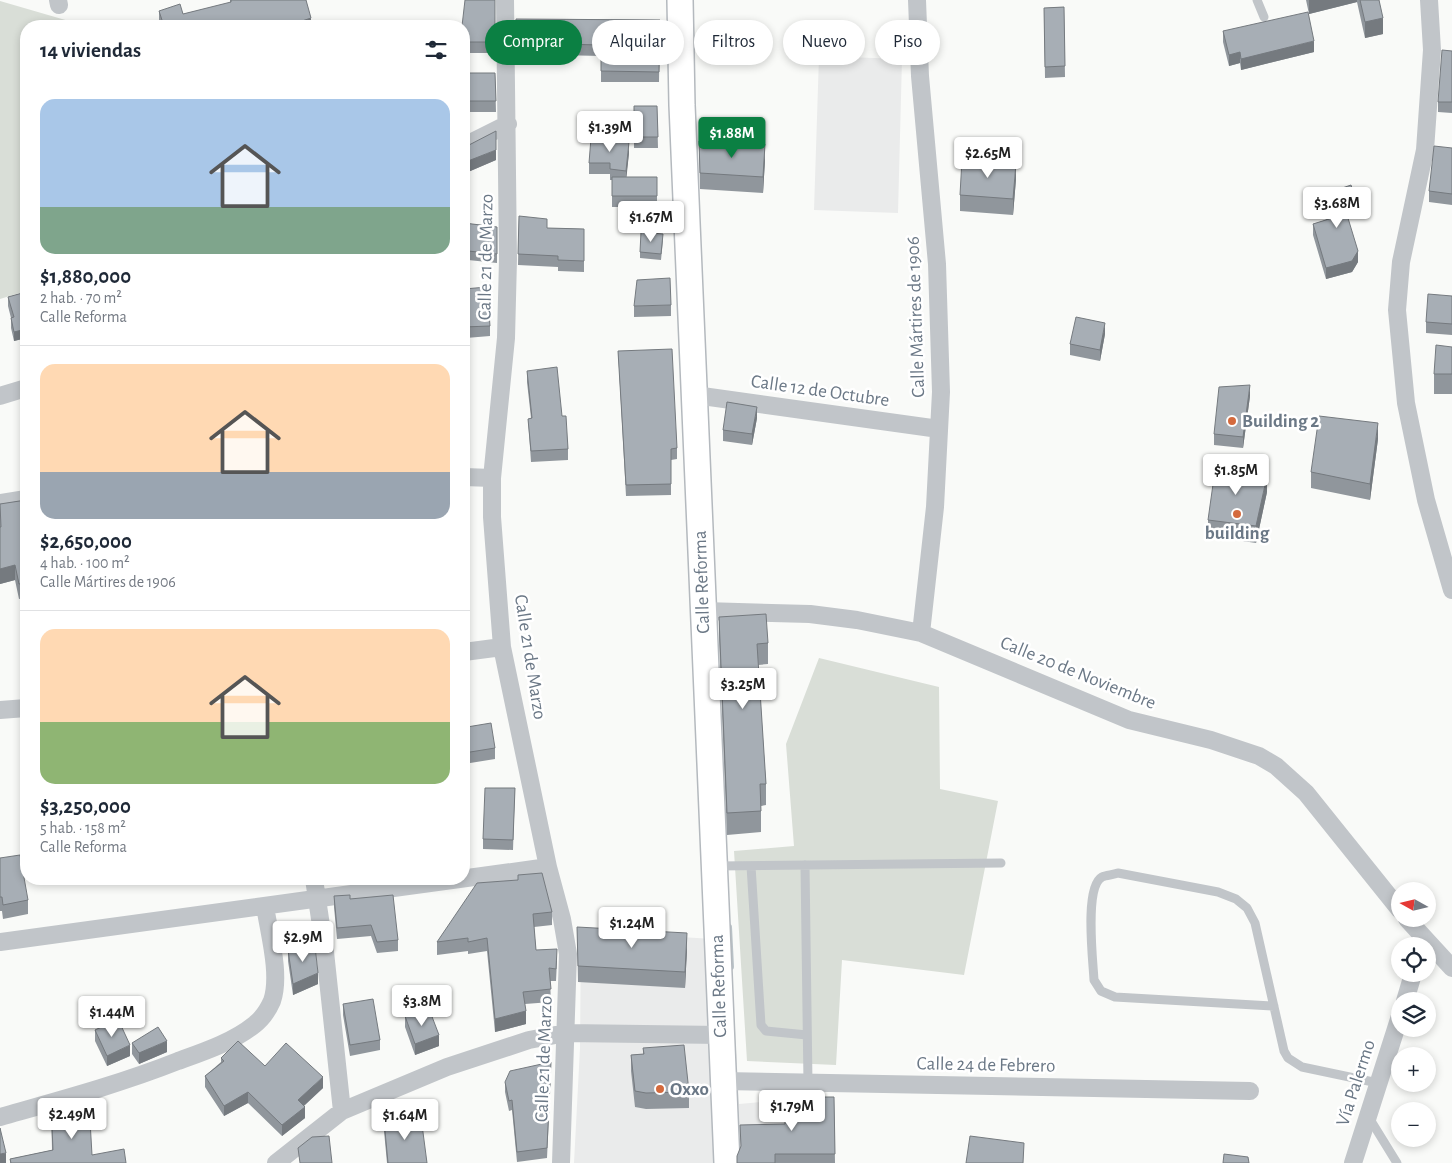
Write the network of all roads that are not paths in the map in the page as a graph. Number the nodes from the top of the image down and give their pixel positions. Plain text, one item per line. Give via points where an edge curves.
1 (505, 0) edge
2 (680, 0) edge
3 (917, 0) edge
4 (1257, 0) edge
5 (1429, 0) edge
6 (1264, 17) dead end
7 (508, 124) junction
8 (470, 143) edge
9 (20, 390) edge
10 (695, 395) junction
11 (0, 396) edge
12 (939, 429) junction
13 (470, 477) edge
14 (492, 478) junction
15 (20, 500) edge
16 (0, 503) edge
17 (1452, 590) edge
18 (704, 610) junction
19 (921, 633) junction
20 (502, 648) junction
21 (470, 651) edge
22 (20, 708) edge
23 (0, 710) edge
24 (1000, 863) dead end
25 (805, 865) junction
26 (714, 866) junction
27 (751, 866) junction
28 (548, 867) junction
29 (470, 878) edge
30 (315, 885) edge
31 (418, 885) edge
32 (317, 899) junction
33 (1391, 899) edge
34 (265, 906) junction
35 (0, 942) edge
36 (1436, 954) edge
37 (1452, 968) edge
38 (1274, 1006) junction
39 (566, 1033) junction
40 (721, 1035) junction
41 (807, 1035) junction
42 (1393, 1037) edge
43 (722, 1081) junction
44 (808, 1083) junction
45 (1378, 1083) junction
46 (1250, 1092) dead end
47 (342, 1111) junction
48 (1368, 1116) junction
49 (0, 1117) edge
50 (276, 1163) edge
51 (561, 1163) edge
52 (727, 1163) edge
53 (1353, 1163) edge
54 (1397, 1163) edge

1 - 7 street, Calle 21 de Marzo
2 - 10 street, Calle Reforma
3 - 12 street, Calle Mártires de 1906 via 920,76 938,273
4 - 6 lane
5 - 17 street via 1433,30 1427,131 1401,262 1397,310 1406,403 1426,500
7 - 8 street
7 - 14 street, Calle 21 de Marzo via 506,338
9 - 11 street
10 - 12 street, Calle 12 de Octubre
10 - 18 street, Calle Reforma
12 - 19 street, Calle Mártires de 1906 via 935,507
13 - 14 street
14 - 20 street, Calle 21 de Marzo
15 - 16 street
18 - 19 street, Calle 20 de Noviembre via 810,614
18 - 26 street, Calle Reforma
19 - 33 street, Calle 20 de Noviembre via 1129,720 1211,740 1259,756 1276,766 1306,793
20 - 21 street
20 - 28 street, Calle 21 de Marzo
22 - 23 street
24 - 25 lane
25 - 27 lane
25 - 41 lane
26 - 27 lane
26 - 40 street, Calle Reforma
27 - 41 lane via 761,1025 766,1031
28 - 29 street
28 - 39 street, Calle 21 de Marzo via 568,954
30 - 32 street
31 - 32 street
32 - 34 street
32 - 47 street
34 - 35 street
34 - 49 street via 274,984 268,1007 254,1025 208,1050 124,1081
36 - 37 street
38 - 38 lane via 1255,923 1247,908 1236,899 1218,892 1118,873 1102,878 1095,886 1091,901 1094,980 1101,991 1115,997
38 - 45 lane via 1284,1051 1293,1063
39 - 40 street
39 - 47 street via 529,1040 447,1067
39 - 51 street, Calle 21 de Marzo
40 - 43 street, Calle Reforma
41 - 44 lane
42 - 45 street, Vía Palermo
43 - 44 street, Calle 24 de Febrero
43 - 52 street, Calle Reforma
44 - 46 street, Calle 24 de Febrero
45 - 48 street, Vía Palermo
47 - 50 street
48 - 53 street, Vía Palermo
48 - 54 lane

